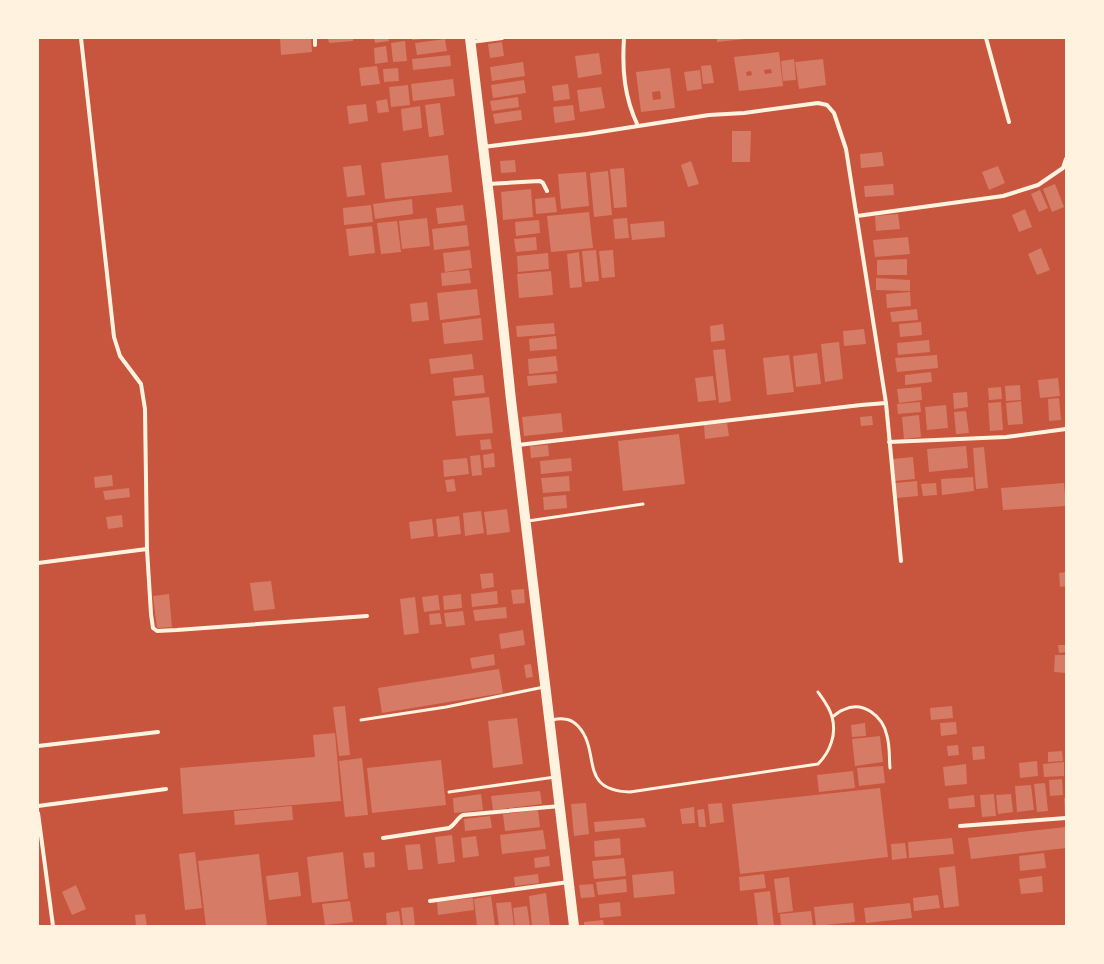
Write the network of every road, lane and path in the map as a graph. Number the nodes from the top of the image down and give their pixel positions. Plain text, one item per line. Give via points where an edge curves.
1 (81, 38) edge
2 (315, 38) edge
3 (502, 38) edge
4 (624, 38) edge
5 (986, 38) edge
6 (470, 40) edge
7 (315, 45) dead end
8 (1009, 122) dead end
9 (638, 126) junction
10 (483, 147) junction
11 (1066, 159) edge
12 (488, 184) junction
13 (547, 192) dead end
14 (857, 216) junction
15 (886, 403) junction
16 (1066, 429) edge
17 (889, 442) junction
18 (518, 445) junction
19 (643, 504) dead end
20 (526, 521) junction
21 (147, 550) junction
22 (901, 561) dead end
23 (38, 563) edge
24 (367, 616) dead end
25 (546, 687) junction
26 (818, 692) dead end
27 (832, 717) junction
28 (361, 720) dead end
29 (550, 720) junction
30 (158, 732) dead end
31 (38, 746) edge
32 (890, 768) dead end
33 (557, 777) junction
34 (166, 789) dead end
35 (450, 792) dead end
36 (38, 806) edge
37 (560, 806) junction
38 (38, 813) edge
39 (1066, 818) edge
40 (960, 826) dead end
41 (383, 838) dead end
42 (570, 882) junction
43 (430, 901) dead end
44 (53, 926) edge
45 (574, 926) edge

1 - 21 street via 114,337 120,356 136,376 143,392
2 - 7 street
3 - 6 street
4 - 9 street via 625,84 630,109
5 - 8 street
6 - 10 main road
9 - 10 street
9 - 14 street via 798,105 827,105 834,113 846,149
10 - 12 main road
11 - 14 street via 1063,168 1038,185 1003,196
12 - 13 street via 540,181 544,183
12 - 18 main road
14 - 15 street
15 - 17 street
15 - 18 street
16 - 17 street via 1006,437
17 - 22 street
18 - 20 main road
19 - 20 lane
20 - 25 main road
21 - 23 street
21 - 24 street via 151,614 153,628 156,631
25 - 28 lane via 446,707
25 - 29 main road
26 - 27 lane
27 - 29 lane via 832,743 818,764 630,792 607,788 597,779 584,733 574,722 565,719
27 - 32 lane via 853,706 867,708 876,714 887,735
29 - 33 main road
30 - 31 street
33 - 35 lane
33 - 37 main road
34 - 36 street
37 - 41 street via 463,815 449,828
37 - 42 main road
38 - 44 street
39 - 40 street
42 - 43 street
42 - 45 main road

